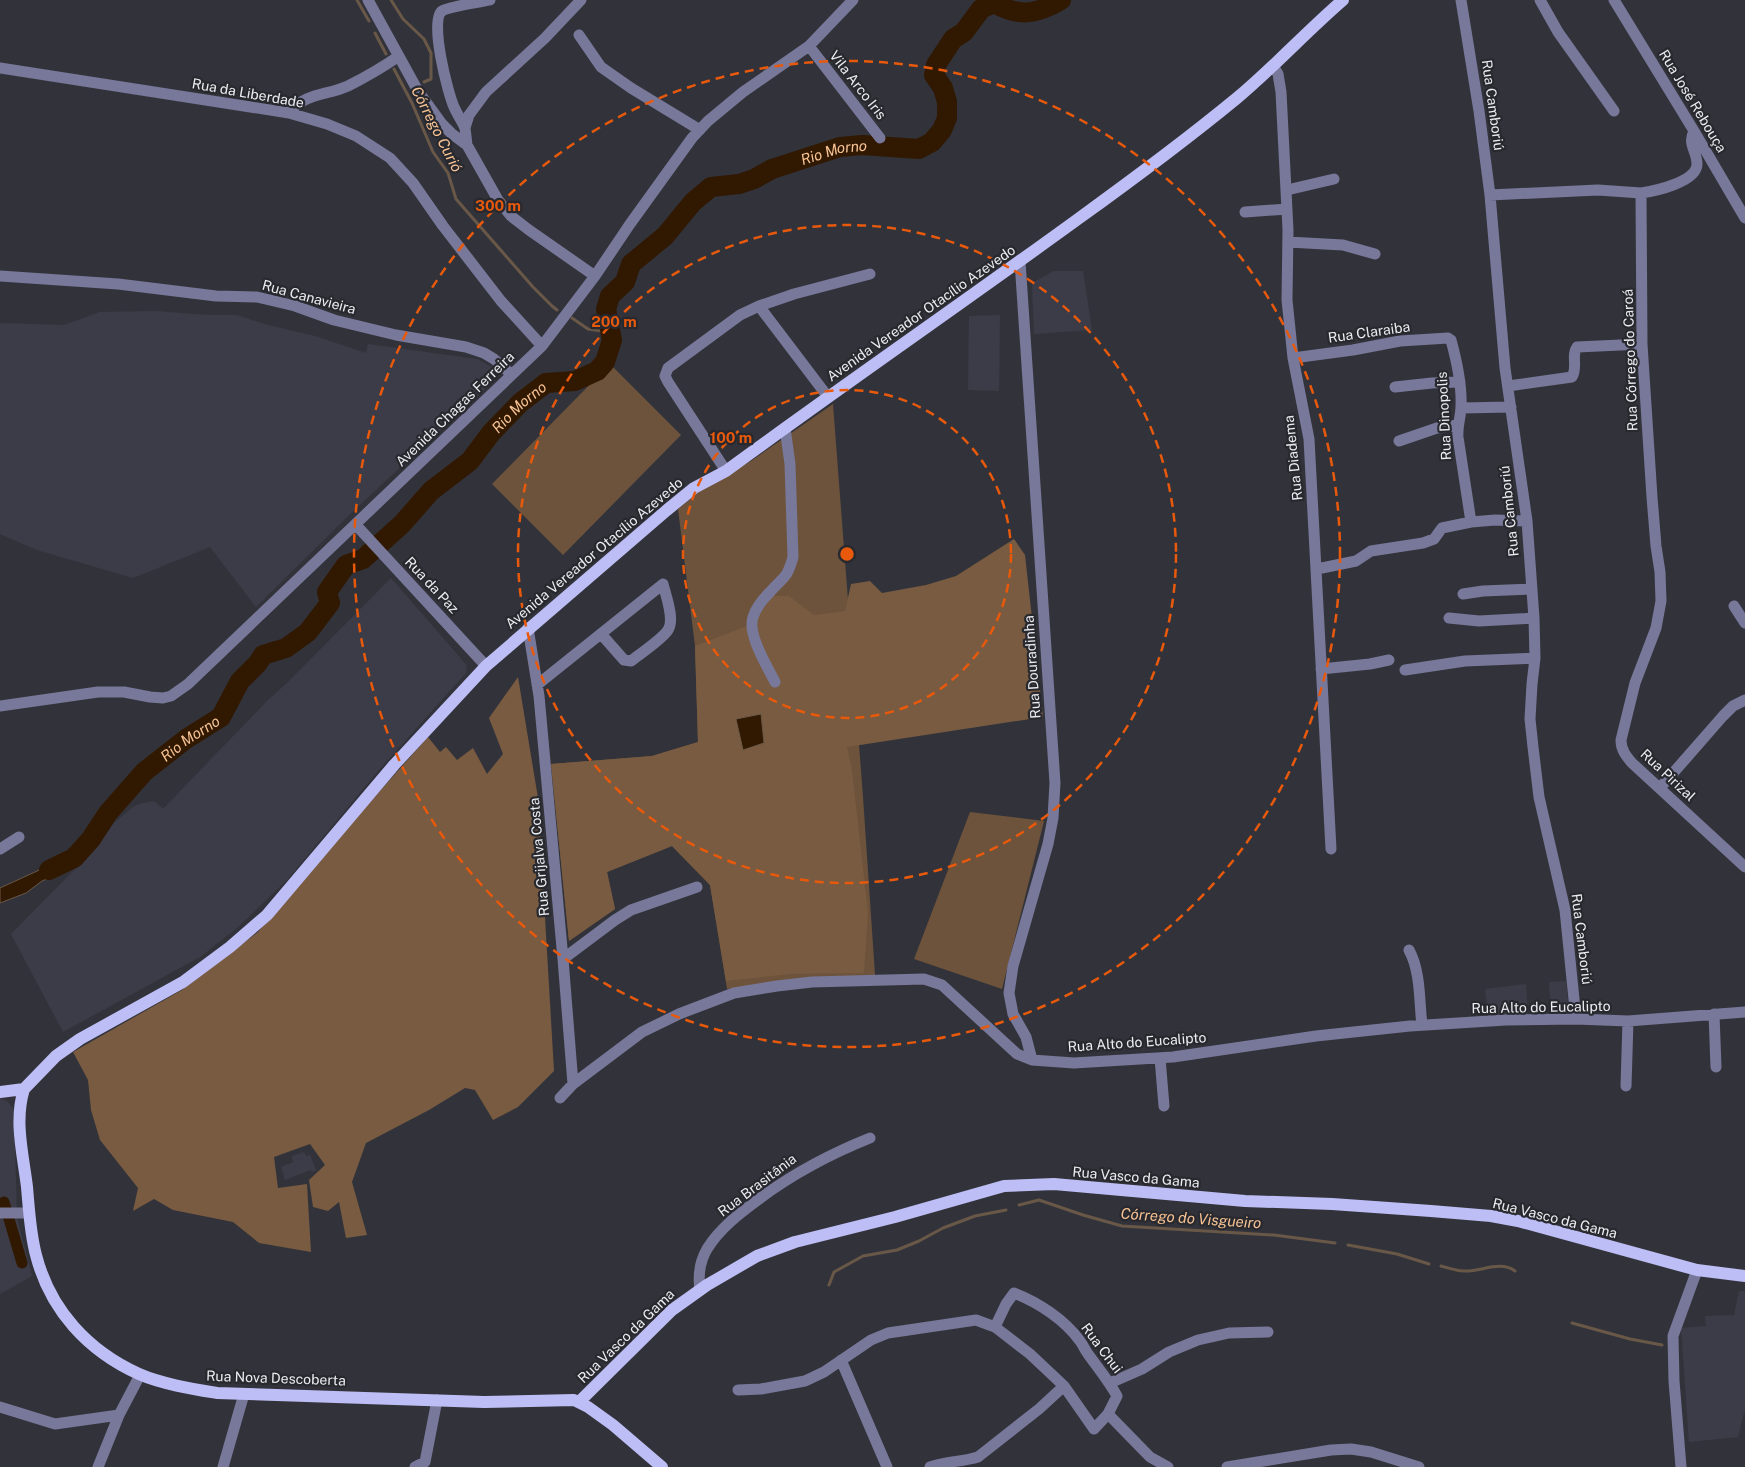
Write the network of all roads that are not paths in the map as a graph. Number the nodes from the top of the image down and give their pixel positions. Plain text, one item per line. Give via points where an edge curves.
1 (368, 0) edge
2 (490, 0) edge
3 (580, 0) edge
4 (854, 0) edge
5 (1343, 0) edge
6 (1461, 0) edge
7 (1540, 0) edge
8 (1614, 0) edge
9 (579, 35) dead end
10 (810, 47) junction
11 (399, 56) junction
12 (1273, 66) junction
13 (0, 68) edge
14 (1614, 111) dead end
15 (289, 113) junction
16 (465, 128) junction
17 (700, 130) junction
18 (1694, 131) junction
19 (880, 138) dead end
20 (467, 145) junction
21 (1334, 179) dead end
22 (1286, 190) junction
23 (1641, 193) junction
24 (1490, 195) junction
25 (1287, 209) junction
26 (1245, 212) dead end
27 (1745, 218) edge
28 (1288, 242) junction
29 (1375, 254) dead end
30 (1020, 261) junction
31 (870, 274) dead end
32 (0, 276) edge
33 (595, 276) junction
34 (759, 306) junction
35 (1450, 339) joint
36 (1642, 344) junction
37 (542, 346) junction
38 (1292, 358) junction
39 (512, 374) junction
40 (1460, 382) junction
41 (1508, 386) junction
42 (1395, 387) dead end
43 (828, 397) junction
44 (1511, 407) junction
45 (1461, 408) junction
46 (1458, 425) junction
47 (784, 428) junction
48 (1400, 441) dead end
49 (726, 471) junction
50 (1527, 521) junction
51 (1471, 522) junction
52 (359, 528) junction
53 (1316, 569) junction
54 (1532, 589) junction
55 (1463, 594) dead end
56 (1734, 606) dead end
57 (1448, 618) dead end
58 (1534, 618) junction
59 (1745, 623) edge
60 (528, 628) junction
61 (1656, 628) joint
62 (602, 635) junction
63 (1536, 658) junction
64 (1389, 660) dead end
65 (486, 666) junction
66 (1321, 669) junction
67 (1405, 670) dead end
68 (775, 682) dead end
69 (537, 685) junction
70 (1745, 700) edge
71 (0, 706) edge
72 (1660, 788) junction
73 (19, 837) dead end
74 (0, 849) edge
75 (1331, 849) dead end
76 (1745, 867) edge
77 (697, 887) dead end
78 (1409, 950) dead end
79 (563, 960) junction
80 (1745, 1012) edge
81 (1714, 1014) junction
82 (1576, 1019) junction
83 (1628, 1021) junction
84 (1422, 1025) junction
85 (1160, 1058) junction
86 (1032, 1060) junction
87 (1716, 1067) dead end
88 (573, 1084) junction
89 (1626, 1086) dead end
90 (24, 1089) junction
91 (0, 1092) edge
92 (560, 1098) dead end
93 (1164, 1106) dead end
94 (870, 1138) dead end
95 (0, 1213) edge
96 (29, 1213) junction
97 (1697, 1270) junction
98 (1745, 1276) edge
99 (700, 1290) junction
100 (995, 1326) junction
101 (1268, 1332) dead end
102 (841, 1360) junction
103 (140, 1375) junction
104 (1110, 1383) junction
105 (1064, 1386) junction
106 (738, 1390) dead end
107 (244, 1394) junction
108 (436, 1400) junction
109 (579, 1402) junction
110 (0, 1407) edge
111 (1108, 1414) junction
112 (119, 1415) junction
113 (1152, 1463) edge
114 (98, 1467) edge
115 (223, 1467) edge
116 (415, 1467) edge
117 (662, 1467) edge
118 (887, 1467) edge
119 (930, 1467) edge
120 (1168, 1467) edge
121 (1232, 1467) edge
122 (1419, 1467) edge
123 (1681, 1467) edge

1 - 11 street
2 - 16 street via 448,8 438,14 438,34 448,88
3 - 16 street via 545,38 486,92
4 - 10 street, Avenida Chagas Ferreira
5 - 12 main road, Avenida Vereador Otacílio Azevedo
6 - 24 street, Rua Camboriú
7 - 14 street via 1558,32
8 - 18 street, Rua José Rebouça
9 - 17 street via 601,67
10 - 17 street, Avenida Chagas Ferreira via 732,101
10 - 19 street, Vila Arco Iris
11 - 15 street via 346,87 308,97
11 - 20 street via 442,124
12 - 22 street, Rua Diadema via 1282,92
12 - 30 main road, Avenida Vereador Otacílio Azevedo via 1129,181
13 - 15 street, Rua da Liberdade
15 - 37 street, Rua da Liberdade via 356,136 390,158 413,183 501,301
16 - 20 street
17 - 33 street, Avenida Chagas Ferreira
18 - 23 street via 1691,142 1697,164 1692,174 1676,185
18 - 27 street, Rua José Rebouça
20 - 33 street via 498,200 511,216
21 - 22 street
22 - 25 street, Rua Diadema
23 - 24 street via 1598,190
23 - 36 street, Rua Córrego do Caroá
24 - 41 street, Rua Camboriú
25 - 26 street
25 - 28 street, Rua Diadema
28 - 29 street via 1343,245
28 - 38 street, Rua Diadema via 1287,300
30 - 43 main road, Avenida Vereador Otacílio Azevedo
30 - 86 street, Rua Douradinha via 1055,783 1054,818 1013,966 1009,993 1013,1014 1026,1037
31 - 34 street
32 - 39 street, Rua Canavieira via 257,297 396,335 466,347 484,353
33 - 37 street, Avenida Chagas Ferreira
34 - 43 street
34 - 49 street via 740,315 685,355 668,368 665,376
35 - 38 street, Rua Claraiba via 1400,341
35 - 40 street, Rua Dinopolis
36 - 41 street via 1577,347 1572,377
36 - 61 street, Rua Córrego do Caroá via 1660,572 1661,601
37 - 39 street, Avenida Chagas Ferreira
38 - 53 street, Rua Diadema via 1309,439
39 - 52 street, Avenida Chagas Ferreira
40 - 42 street
40 - 45 street, Rua Dinopolis
41 - 44 street, Rua Camboriú
43 - 47 main road, Avenida Vereador Otacílio Azevedo
44 - 45 street
44 - 50 street, Rua Camboriú
45 - 46 street, Rua Dinopolis
46 - 48 street via 1437,428
46 - 51 street, Rua Dinopolis
47 - 49 main road, Avenida Vereador Otacílio Azevedo
47 - 68 street via 790,464 793,557 785,579 760,603 752,618 752,630
49 - 60 main road, Avenida Vereador Otacílio Azevedo via 694,488
50 - 51 street
50 - 54 street, Rua Camboriú
51 - 53 street via 1442,528 1434,539 1423,543 1372,550 1356,561
52 - 65 street, Rua da Paz
52 - 71 street, Avenida Chagas Ferreira via 171,696 150,698 124,692 98,692
53 - 66 street, Rua Diadema
54 - 55 street
54 - 58 street, Rua Camboriú
56 - 59 street
57 - 58 street via 1488,621
58 - 63 street, Rua Camboriú
60 - 65 main road, Avenida Vereador Otacílio Azevedo
60 - 69 street, Rua Grijalva Costa
61 - 72 street, Rua Pirizal via 1638,676 1621,740 1624,753 1632,763
62 - 62 street via 632,610 663,584 669,608 668,630 635,658 624,660
62 - 69 street
63 - 67 street via 1465,660
63 - 82 street, Rua Camboriú via 1530,720 1539,797 1565,910
64 - 66 street
65 - 90 main road, Avenida Vereador Otacílio Azevedo via 394,765 267,915 183,982 80,1039 56,1056
66 - 75 street, Rua Diadema
69 - 79 street, Rua Grijalva Costa
70 - 72 street via 1723,716
72 - 76 street, Rua Pirizal
73 - 74 street
77 - 79 street via 631,910
78 - 84 street via 1418,975
79 - 88 street, Rua Grijalva Costa
80 - 81 street, Rua Alto do Eucalipto
81 - 83 street, Rua Alto do Eucalipto
81 - 87 street
82 - 83 street, Rua Alto do Eucalipto
82 - 84 street, Rua Alto do Eucalipto
83 - 89 street
84 - 85 street, Rua Alto do Eucalipto
85 - 86 street, Rua Alto do Eucalipto via 1074,1063
85 - 93 street
86 - 88 street, Rua Alto do Eucalipto via 1017,1054 942,985 924,979 812,982 734,993 699,1005 642,1032
88 - 92 street, Rua Alto do Eucalipto
90 - 91 main road
90 - 96 main road, Rua Nova Descoberta via 19,1126
94 - 99 street, Rua Brasitânia via 829,1155 782,1182 729,1223 706,1250 699,1273
95 - 96 street
96 - 103 main road, Rua Nova Descoberta via 35,1253 52,1299 71,1325 102,1354
97 - 98 main road, Rua Vasco da Gama
97 - 99 main road, Rua Vasco da Gama via 1490,1216 1332,1204 1245,1202 1054,1184 1004,1186 775,1249
97 - 123 street via 1673,1336
99 - 109 main road, Rua Vasco da Gama via 672,1310
100 - 102 street via 970,1320 888,1333
100 - 104 street, Rua Chui via 1014,1293 1031,1301 1066,1326
100 - 105 street
101 - 104 street via 1229,1333 1198,1340
102 - 106 street via 805,1381
102 - 118 street
103 - 107 main road, Rua Nova Descoberta via 201,1390
103 - 112 street
104 - 111 street, Rua Chui via 1117,1396
105 - 111 street, Rua Chui via 1094,1429
105 - 119 street via 978,1457
107 - 108 main road, Rua Nova Descoberta
107 - 115 street
108 - 109 main road, Rua Nova Descoberta via 514,1402 569,1399
108 - 116 street via 424,1462
109 - 117 main road, Rua Nova Descoberta via 613,1425
110 - 112 street via 55,1424
111 - 113 street
112 - 114 street
113 - 120 street
121 - 122 street via 1351,1449

